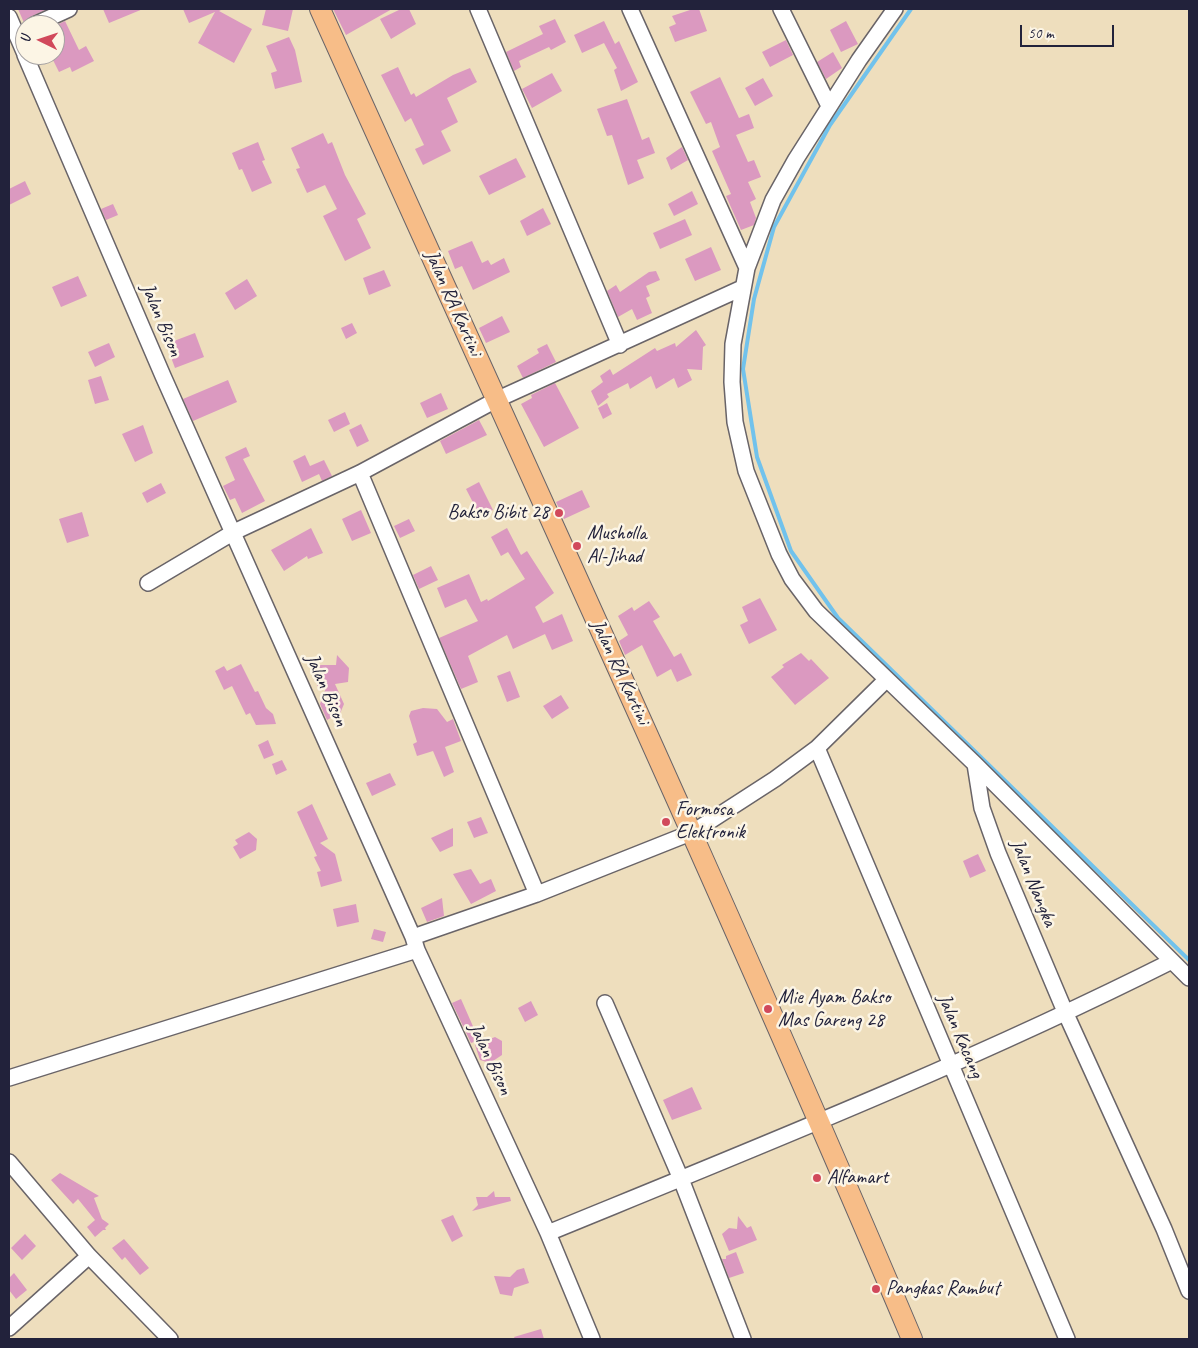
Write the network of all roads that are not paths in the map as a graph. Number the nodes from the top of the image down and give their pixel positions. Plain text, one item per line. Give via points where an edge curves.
1 (69, 9) edge
2 (320, 9) edge
3 (478, 9) edge
4 (630, 9) edge
5 (781, 9) edge
6 (895, 9) edge
7 (56, 15) edge
8 (9, 17) edge
9 (15, 29) edge
10 (29, 65) edge
11 (829, 106) junction
12 (747, 268) junction
13 (742, 288) junction
14 (620, 345) junction
15 (496, 400) junction
16 (360, 473) junction
17 (234, 532) junction
18 (148, 583) dead end
19 (886, 680) junction
20 (817, 748) junction
21 (974, 764) junction
22 (693, 832) junction
23 (537, 894) junction
24 (415, 943) junction
25 (1172, 961) junction
26 (1189, 978) edge
27 (605, 1003) dead end
28 (1066, 1014) junction
29 (950, 1065) junction
30 (9, 1078) edge
31 (820, 1120) junction
32 (9, 1162) edge
33 (680, 1179) junction
34 (548, 1233) junction
35 (89, 1256) junction
36 (1189, 1291) edge
37 (9, 1328) edge
38 (170, 1339) edge
39 (592, 1339) edge
40 (743, 1339) edge
41 (912, 1339) edge
42 (1067, 1339) edge

1 - 7 street
2 - 15 main road, Jalan RA Kartini
3 - 14 street
4 - 12 street
5 - 11 street
6 - 11 street
8 - 9 street, Jalan Bison
10 - 17 street, Jalan Bison
11 - 12 street via 773,200
12 - 13 street
13 - 14 street
13 - 19 street via 733,344 732,382 735,422 746,471 792,579 816,611
14 - 15 street
15 - 16 street
15 - 22 main road, Jalan RA Kartini
16 - 17 street
16 - 23 street
17 - 18 street
17 - 24 street, Jalan Bison
19 - 20 street
19 - 21 street
20 - 22 street
20 - 29 street, Jalan Kacang
21 - 25 street, Jalan Nangka
21 - 28 street, Jalan Nangka via 982,808 998,853
22 - 23 street
22 - 31 main road, Jalan RA Kartini
23 - 24 street
24 - 30 street
24 - 34 street, Jalan Bison
25 - 26 street, Jalan Nangka
25 - 28 street
27 - 33 street
28 - 29 street
28 - 36 street, Jalan Nangka
29 - 31 street
29 - 42 street, Jalan Kacang
31 - 33 street
31 - 41 main road, Jalan RA Kartini
32 - 35 street
33 - 34 street
33 - 40 street
34 - 39 street, Jalan Bison
35 - 37 street
35 - 38 street

